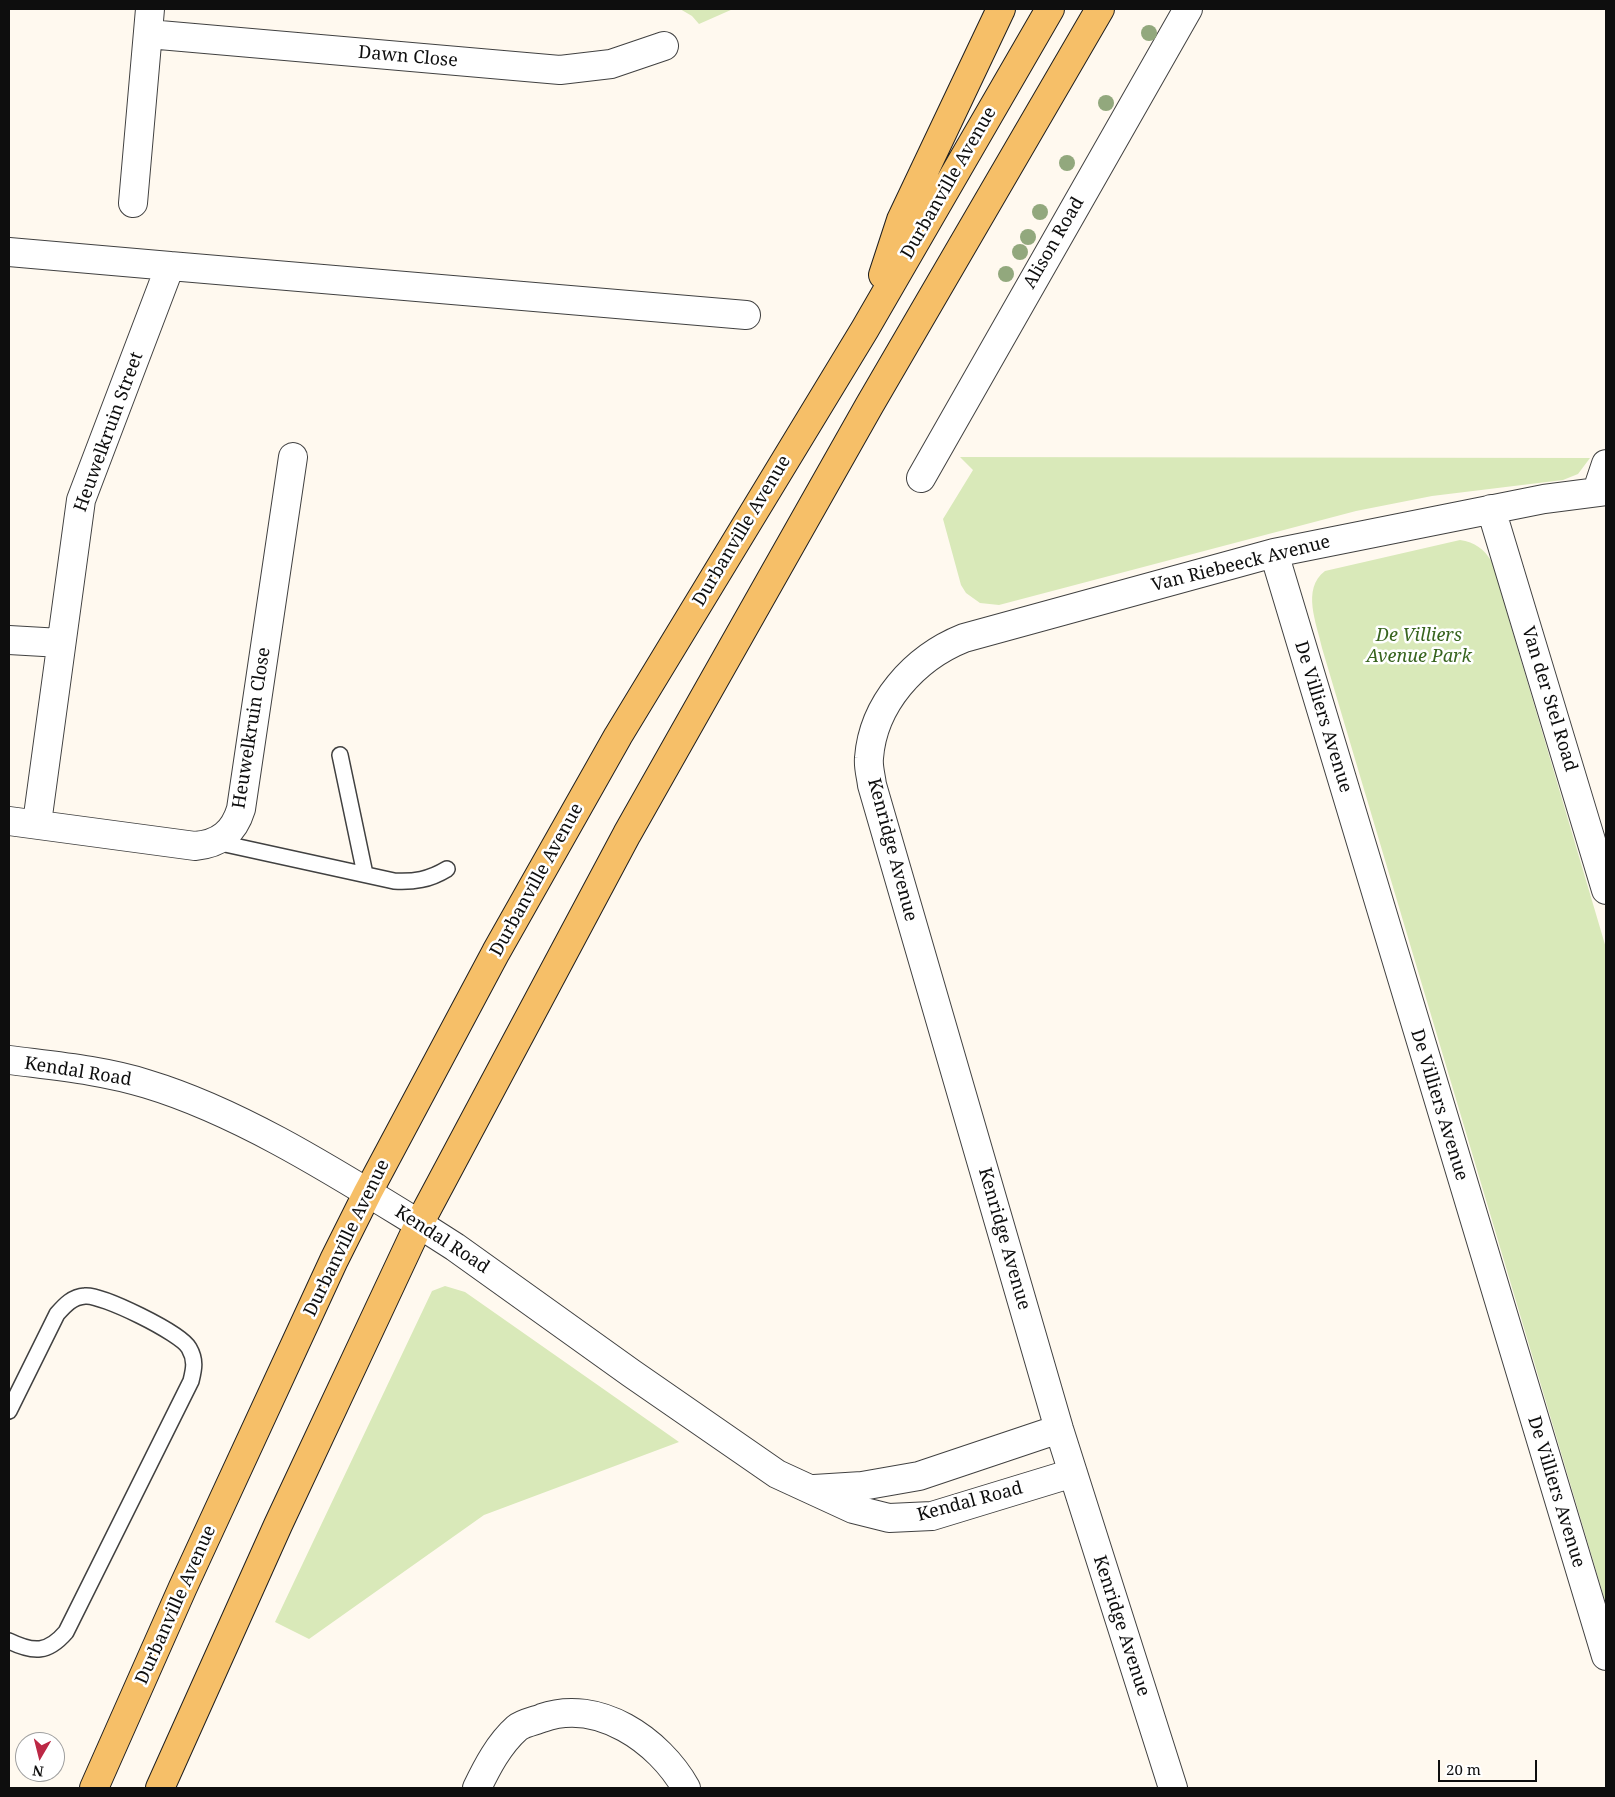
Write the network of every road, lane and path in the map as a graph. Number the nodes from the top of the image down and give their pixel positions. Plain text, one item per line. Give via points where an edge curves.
1 (1000, 9) edge
2 (1050, 9) edge
3 (1100, 9) edge
4 (1188, 9) edge
5 (149, 22) edge
6 (664, 46) dead end
7 (133, 203) dead end
8 (9, 252) edge
9 (170, 266) junction
10 (746, 315) dead end
11 (865, 329) junction
12 (293, 457) dead end
13 (1606, 464) edge
14 (920, 478) dead end
15 (1601, 491) edge
16 (1491, 509) junction
17 (1274, 552) junction
18 (9, 640) edge
19 (61, 643) junction
20 (897, 690) joint
21 (340, 755) dead end
22 (9, 821) edge
23 (37, 823) junction
24 (216, 842) junction
25 (447, 869) dead end
26 (365, 874) junction
27 (1606, 890) edge
28 (9, 1060) edge
29 (368, 1192) junction
30 (419, 1224) junction
31 (9, 1411) edge
32 (1059, 1429) junction
33 (1073, 1473) junction
34 (810, 1489) junction
35 (9, 1641) edge
36 (1606, 1656) edge
37 (94, 1788) edge
38 (160, 1788) edge
39 (477, 1788) edge
40 (686, 1788) edge
41 (1172, 1788) edge

1 - 11 main road via 901,220
2 - 11 main road, Durbanville Avenue
3 - 30 main road via 869,406 627,834
4 - 14 street, Alison Road
5 - 6 street, Dawn Close via 560,70 611,64
5 - 7 street, Dawn Close
8 - 9 street
9 - 10 street
9 - 19 street, Heuwelkruin Street via 81,500
11 - 29 main road, Durbanville Avenue via 618,736 496,952
12 - 24 street, Heuwelkruin Close via 241,809 231,831
13 - 15 street
15 - 16 street, Van Riebeeck Avenue
16 - 17 street, Van Riebeeck Avenue
16 - 27 street, Van der Stel Road
17 - 20 street, Van Riebeeck Avenue via 964,638 932,654
17 - 36 street, De Villiers Avenue
18 - 19 street
19 - 23 street, Heuwelkruin Street
20 - 32 street, Kenridge Avenue via 871,741 868,761 872,785
21 - 26 lane
22 - 23 street
23 - 24 street via 195,846
24 - 26 lane
25 - 26 lane via 428,879 411,882
28 - 29 street, Kendal Road via 106,1074 189,1098 234,1118
29 - 30 street, Kendal Road
29 - 37 main road, Durbanville Avenue via 183,1587
30 - 34 street, Kendal Road via 777,1474
30 - 38 main road via 278,1525
31 - 35 lane via 57,1314 69,1301 86,1296 103,1299 176,1335 189,1347 195,1364 191,1381 66,1632 55,1645 38,1650
32 - 33 street, Kenridge Avenue
32 - 34 street, Kendal Road via 919,1476 862,1486
33 - 34 street, Kendal Road via 932,1516 910,1519 870,1515
33 - 41 street, Kenridge Avenue
39 - 40 street via 491,1760 518,1727 548,1716 578,1712 601,1716 630,1732 660,1754

